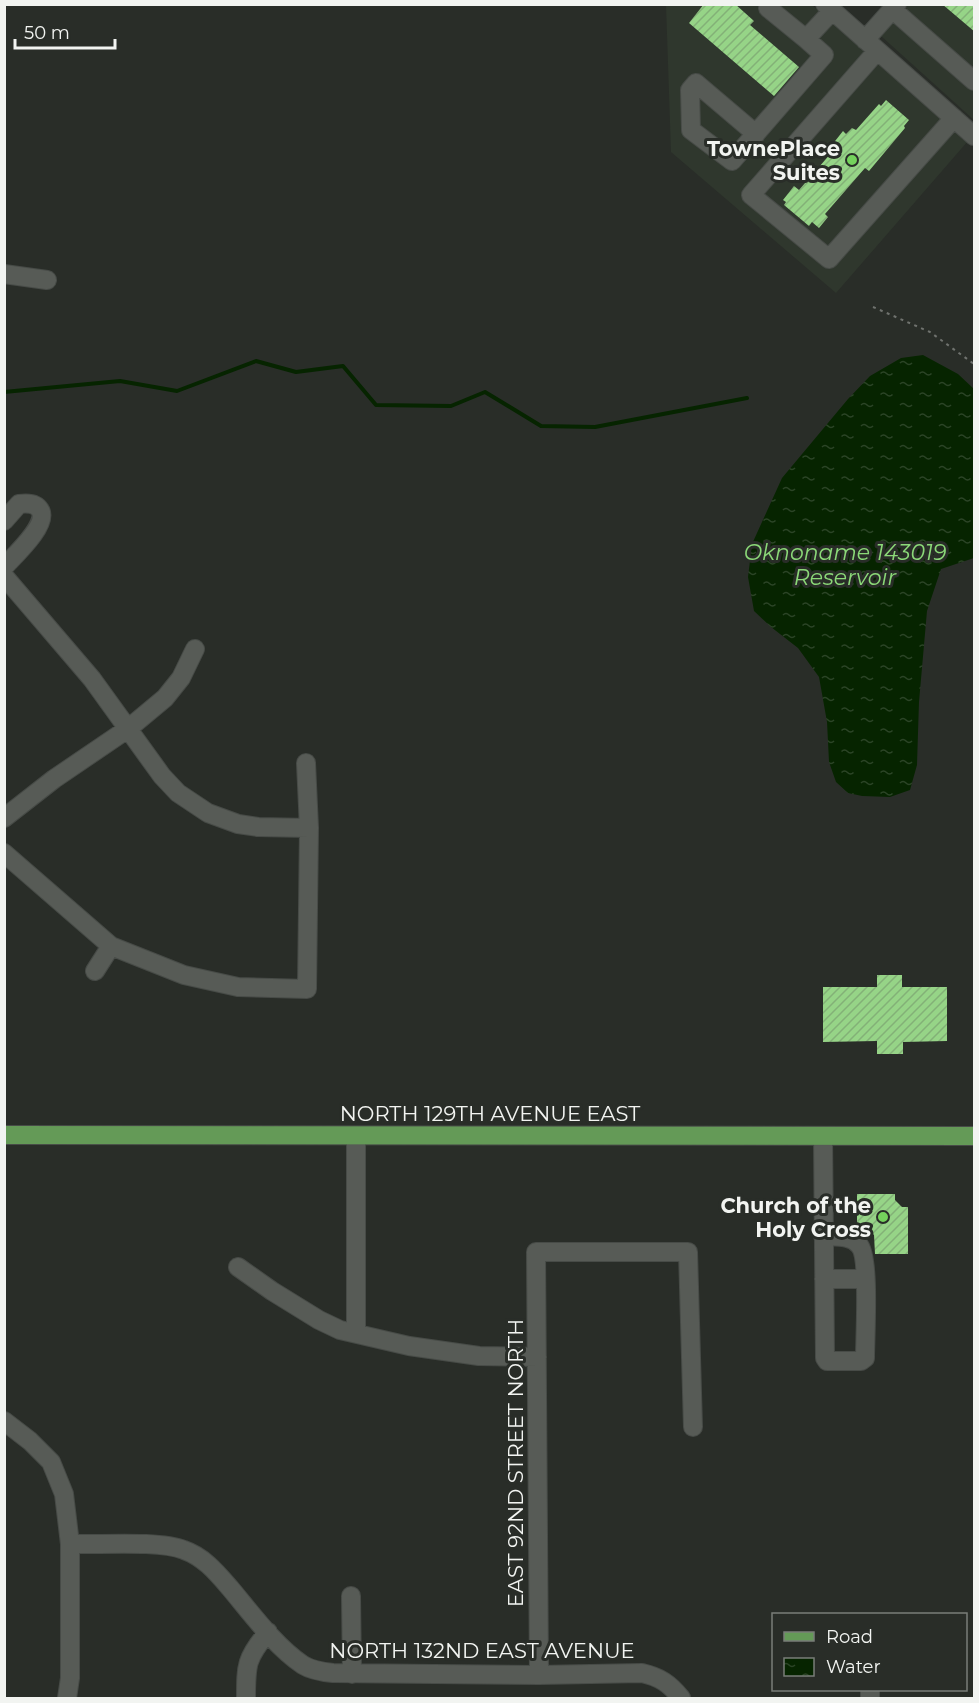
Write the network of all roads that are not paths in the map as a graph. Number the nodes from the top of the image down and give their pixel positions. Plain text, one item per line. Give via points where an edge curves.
1 (895, 7) edge
2 (768, 8) dead end
3 (828, 8) edge
4 (806, 39) junction
5 (871, 45) junction
6 (975, 81) edge
7 (954, 118) junction
8 (756, 134) dead end
9 (975, 136) edge
10 (4, 274) edge
11 (47, 280) dead end
12 (4, 521) edge
13 (6, 578) edge
14 (195, 649) dead end
15 (129, 728) junction
16 (306, 763) dead end
17 (4, 818) edge
18 (309, 828) junction
19 (4, 853) edge
20 (111, 946) junction
21 (95, 971) dead end
22 (4, 1135) edge
23 (356, 1136) junction
24 (823, 1136) junction
25 (975, 1136) edge
26 (823, 1236) junction
27 (238, 1267) dead end
28 (824, 1279) junction
29 (865, 1279) junction
30 (356, 1333) junction
31 (537, 1357) junction
32 (4, 1421) edge
33 (693, 1427) dead end
34 (70, 1544) junction
35 (351, 1596) dead end
36 (268, 1632) junction
37 (352, 1674) junction
38 (539, 1675) junction
39 (67, 1698) edge
40 (246, 1698) edge
41 (681, 1698) edge

1 - 5 street
1 - 6 street
2 - 4 street
3 - 4 street
3 - 5 street
4 - 8 street via 824,55
5 - 7 street
5 - 7 street via 751,195 829,259
7 - 9 street
10 - 11 street
12 - 13 street via 19,504 39,507 42,514 40,525
13 - 15 street
14 - 15 street via 181,678 165,698
15 - 17 street
15 - 18 street via 162,776 178,793 208,813 258,827
16 - 18 street
18 - 20 street via 307,989 238,987 184,975
19 - 20 street
20 - 21 street
22 - 23 main road, NORTH 129TH AVENUE EAST
23 - 24 main road, NORTH 129TH AVENUE EAST
23 - 30 street
24 - 25 main road, NORTH 129TH AVENUE EAST
24 - 26 street
26 - 28 street
26 - 29 street via 852,1239 860,1245
27 - 30 street via 319,1320
28 - 29 street
28 - 29 street via 825,1358 850,1362 864,1358
30 - 31 street via 409,1346 479,1356
31 - 33 street, EAST 92ND STREET NORTH via 536,1252 688,1252
31 - 38 street, EAST 92ND STREET NORTH
32 - 34 street via 51,1462 64,1494
34 - 36 street, NORTH 132ND EAST AVENUE via 168,1545 185,1550 205,1561
34 - 39 street
35 - 37 street
36 - 37 street, NORTH 132ND EAST AVENUE via 304,1665
36 - 40 street via 252,1650
37 - 38 street, NORTH 132ND EAST AVENUE
38 - 41 street, NORTH 132ND EAST AVENUE via 642,1673 670,1684

